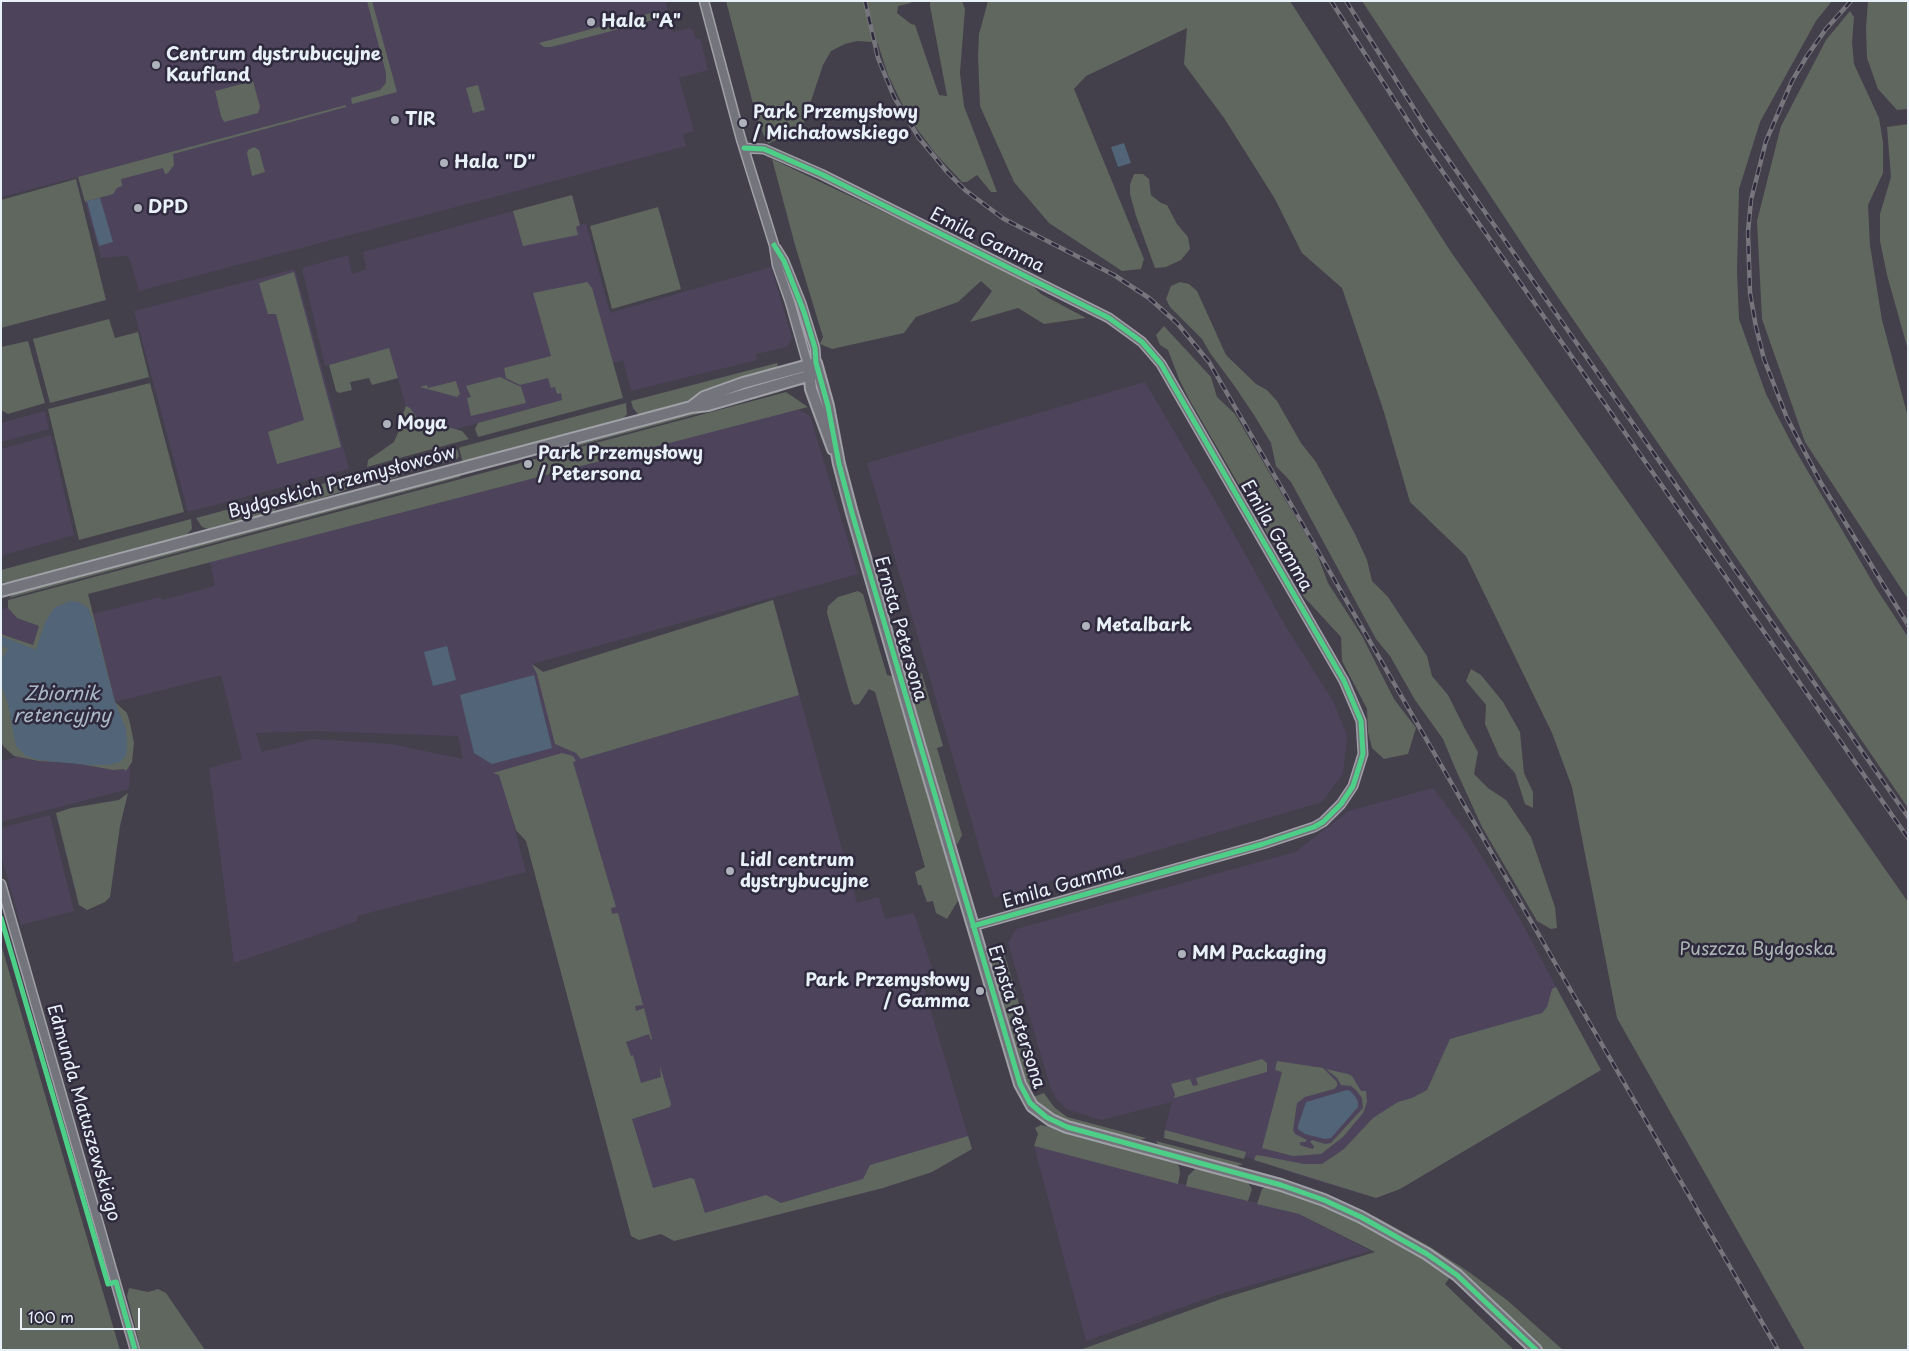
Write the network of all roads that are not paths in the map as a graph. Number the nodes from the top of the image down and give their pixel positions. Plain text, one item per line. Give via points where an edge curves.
1 (704, 1) edge
2 (744, 148) junction
3 (813, 369) junction
4 (1, 591) edge
5 (1, 884) edge
6 (973, 926) junction
7 (134, 1350) edge
8 (1536, 1350) edge

1 - 2 street, Ernsta Petersona
2 - 3 street, Ernsta Petersona via 774,245 777,265
2 - 6 street, Emila Gamma via 764,149 838,183 1109,318 1142,342 1161,364 1255,526 1344,681 1361,721 1363,754 1353,786 1337,809 1314,827
3 - 4 street, Bydgoskich Przemysłowców via 708,405
3 - 6 street, Ernsta Petersona via 832,425 839,464
5 - 7 street, Edmunda Matuszewskiego
6 - 8 street, Ernsta Petersona via 1020,1084 1030,1103 1042,1115 1067,1127 1281,1185 1361,1217 1457,1275

